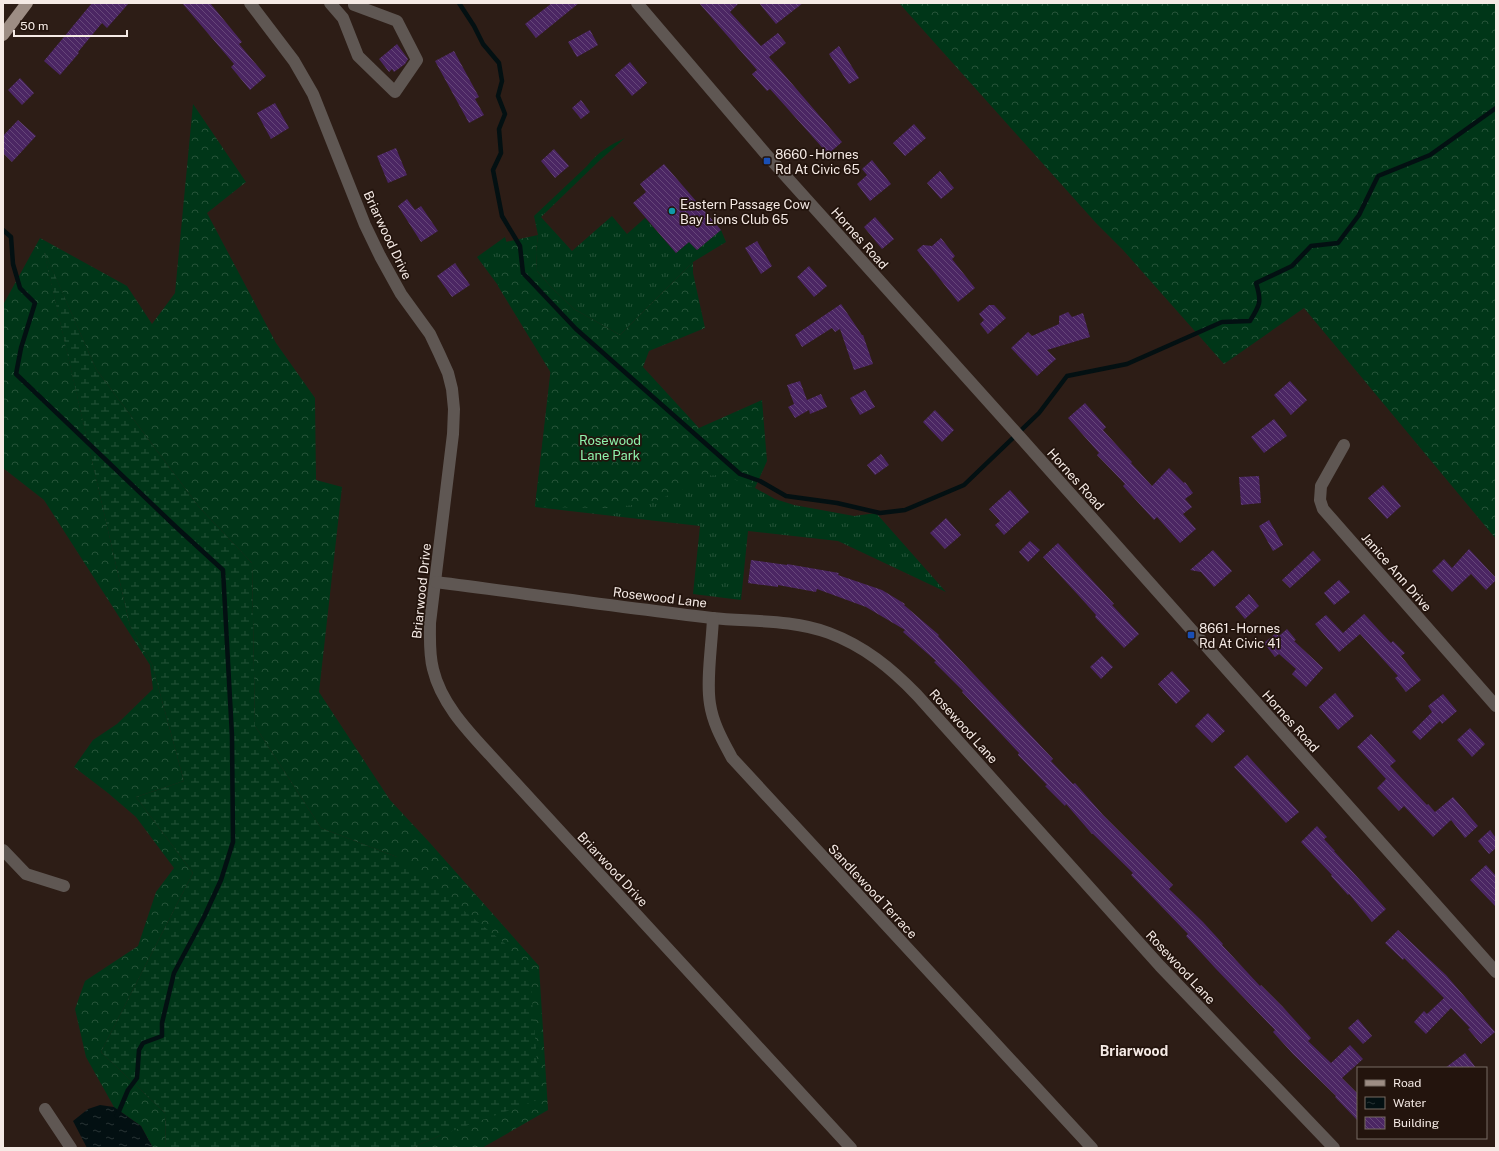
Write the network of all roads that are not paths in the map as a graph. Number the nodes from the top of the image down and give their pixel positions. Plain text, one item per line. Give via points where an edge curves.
1 (27, 3) edge
2 (250, 3) edge
3 (330, 3) edge
4 (637, 3) edge
5 (354, 5) dead end
6 (3, 35) edge
7 (1344, 445) dead end
8 (436, 582) junction
9 (713, 618) junction
10 (1496, 706) edge
11 (3, 850) edge
12 (64, 886) dead end
13 (1496, 972) edge
14 (45, 1109) dead end
15 (71, 1148) edge
16 (851, 1148) edge
17 (1092, 1148) edge
18 (1334, 1148) edge

1 - 6 main road
2 - 8 street, Briarwood Drive via 294,61 313,94 365,225 401,294 430,334 448,373 454,409 453,434
3 - 5 street via 343,18 358,56 395,92 417,60 410,44 397,21
4 - 13 street, Hornes Road via 765,153
7 - 10 street, Janice Ann Drive via 1322,484 1319,496 1323,509
8 - 9 street, Rosewood Lane
8 - 16 street, Briarwood Drive via 430,623 433,670 457,718
9 - 17 street, Sandlewood Terrace via 710,705 719,734 732,758
9 - 18 street, Rosewood Lane via 790,624 817,629 844,640 883,662 917,694 1160,966
11 - 12 street via 26,874
14 - 15 street

